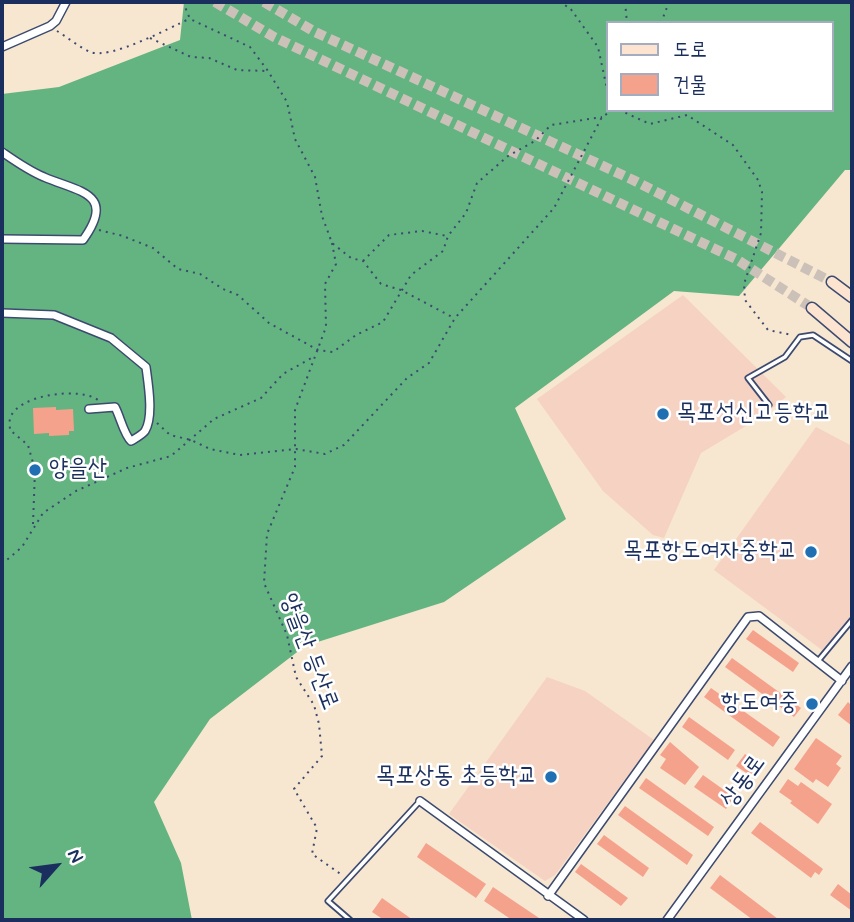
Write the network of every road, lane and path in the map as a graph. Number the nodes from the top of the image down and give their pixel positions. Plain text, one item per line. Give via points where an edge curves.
1 (66, 2) edge
2 (183, 2) edge
3 (559, 2) edge
4 (625, 2) edge
5 (669, 2) edge
6 (190, 19) junction
7 (627, 21) edge
8 (662, 21) edge
9 (50, 26) junction
10 (150, 38) junction
11 (2, 47) edge
12 (268, 71) junction
13 (606, 84) edge
14 (610, 112) edge
15 (623, 112) edge
16 (603, 117) junction
17 (2, 152) edge
18 (91, 229) junction
19 (448, 236) junction
20 (2, 239) edge
21 (332, 243) junction
22 (363, 261) junction
23 (832, 282) tunnel mouth
24 (401, 290) junction
25 (852, 297) edge
26 (812, 308) tunnel mouth
27 (2, 313) edge
28 (455, 318) junction
29 (800, 337) junction
30 (852, 342) edge
31 (318, 349) junction
32 (316, 356) junction
33 (852, 361) edge
34 (769, 405) dead end
35 (102, 408) junction
36 (89, 409) dead end
37 (148, 415) junction
38 (191, 440) junction
39 (296, 450) junction
40 (33, 526) junction
41 (2, 564) edge
42 (852, 620) edge
43 (818, 661) junction
44 (852, 666) edge
45 (852, 676) edge
46 (842, 681) junction
47 (420, 801) joint
48 (347, 878) junction
49 (548, 896) junction
50 (350, 920) edge
51 (584, 920) edge
52 (667, 920) edge

1 - 9 street
2 - 6 path
3 - 13 path via 570,8 598,47
4 - 7 path
5 - 8 path
6 - 10 path
6 - 12 path, 양을산 등산로 via 250,47
9 - 10 path via 92,53
9 - 11 street
10 - 12 path via 191,57 209,58 237,70
12 - 21 path, 양을산 등산로 via 287,102 295,139 315,177
14 - 16 path
15 - 29 path via 650,124 687,115 733,145 762,192 761,233 744,284 746,300 768,330
16 - 19 path via 551,125 535,141 508,156 477,183 466,213
16 - 28 path via 554,208
17 - 18 street via 95,202 97,214
18 - 20 street via 83,240
18 - 31 path via 153,248 178,269 200,274 238,295 270,323
19 - 22 path via 422,231 389,235
19 - 24 path via 443,251 411,275
21 - 22 path
21 - 31 path, 양을산 등산로 via 336,264 325,284 326,327
22 - 24 path via 381,284
23 - 25 street
24 - 28 path
24 - 31 path via 383,322 333,352
26 - 30 street
27 - 37 street via 54,315 111,338 146,367
28 - 39 path via 429,363 407,378 344,444 324,454
29 - 33 lane via 813,335
29 - 34 lane via 786,357 748,378
31 - 32 path, 양을산 등산로
32 - 38 path via 283,373 261,398 214,419
32 - 39 path, 양을산 등산로 via 295,410
35 - 36 street
35 - 37 street via 115,407 131,441 145,431
35 - 40 path via 88,393 48,394 31,400 9,419 10,430 28,445 35,470
37 - 38 path via 170,435
38 - 39 path via 240,455
38 - 40 path via 171,456 127,468 76,491 43,513
39 - 48 path, 양을산 등산로 via 295,467 267,534 264,583 287,635 296,677 314,705 319,724 322,756 294,789 317,828 312,854
40 - 41 path via 23,547
42 - 43 lane
43 - 46 street
43 - 49 street via 759,616 748,617
44 - 46 street, 상동로
45 - 46 street
46 - 52 street, 상동로
47 - 48 lane
47 - 49 street
48 - 50 lane via 328,901
49 - 51 street

